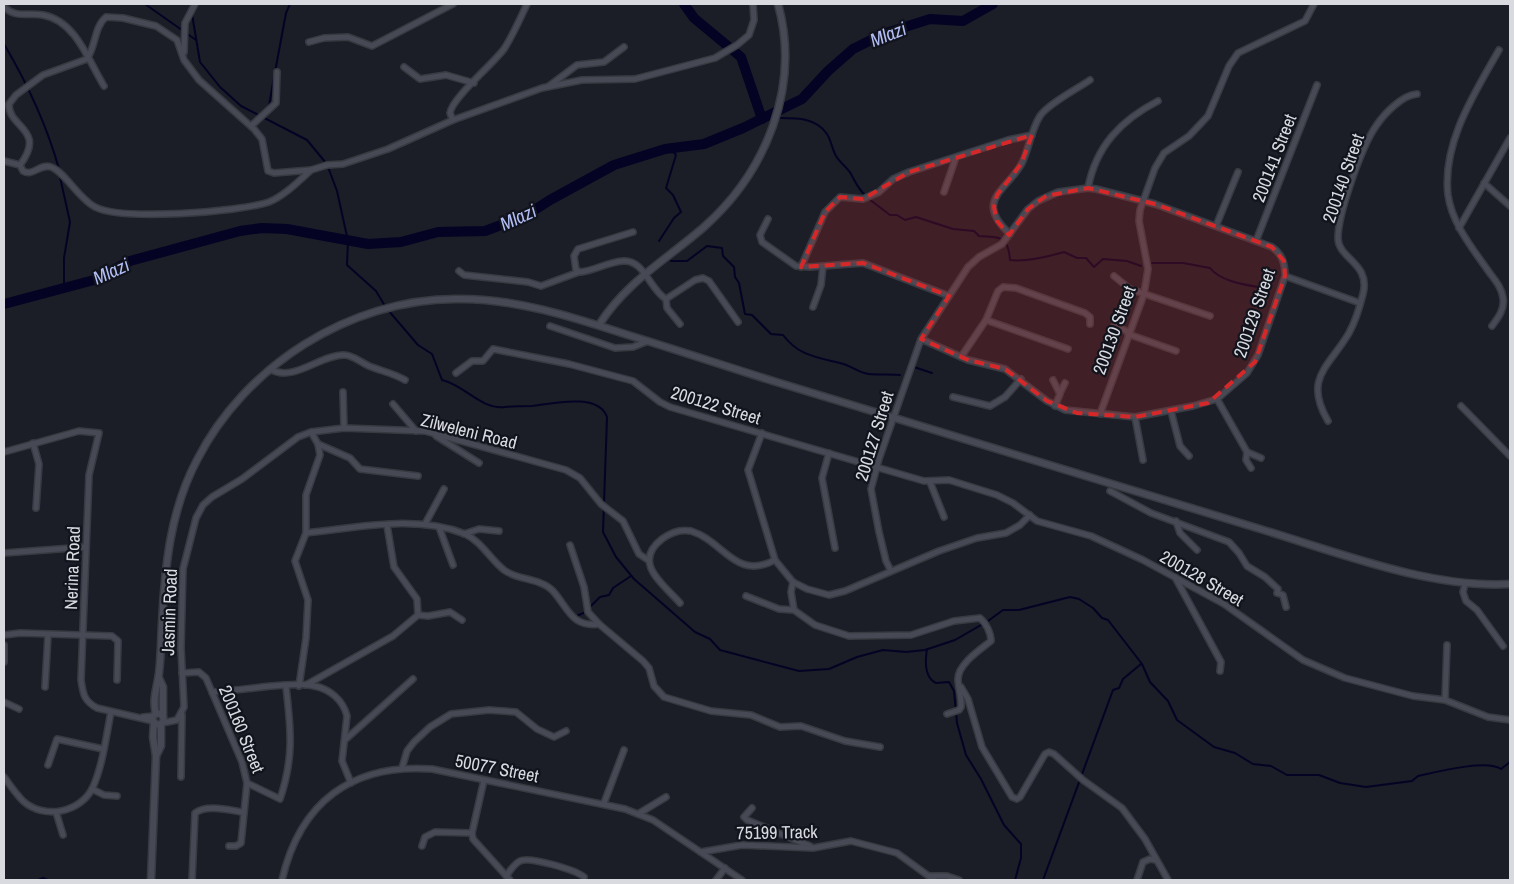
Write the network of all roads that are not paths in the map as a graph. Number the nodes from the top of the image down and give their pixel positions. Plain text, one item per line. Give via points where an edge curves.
1 (195, 4) edge
2 (453, 4) edge
3 (527, 4) edge
4 (753, 4) edge
5 (778, 4) edge
6 (1314, 4) edge
7 (4, 7) edge
8 (309, 42) dead end
9 (624, 47) dead end
10 (1499, 50) dead end
11 (87, 59) junction
12 (184, 60) junction
13 (404, 67) dead end
14 (277, 72) dead end
15 (1090, 80) dead end
16 (474, 83) junction
17 (1317, 85) dead end
18 (104, 86) dead end
19 (549, 86) junction
20 (1417, 94) dead end
21 (1158, 101) dead end
22 (453, 120) junction
23 (251, 126) junction
24 (1032, 135) junction
25 (1510, 138) edge
26 (956, 157) junction
27 (4, 162) edge
28 (20, 165) junction
29 (311, 170) junction
30 (1238, 172) dead end
31 (1484, 183) junction
32 (1088, 188) junction
33 (944, 192) dead end
34 (1142, 200) junction
35 (1510, 206) edge
36 (768, 219) dead end
37 (1216, 226) junction
38 (1460, 228) junction
39 (633, 232) dead end
40 (1009, 235) junction
41 (1256, 240) junction
42 (823, 266) junction
43 (801, 267) junction
44 (458, 270) dead end
45 (579, 272) junction
46 (644, 275) junction
47 (1114, 276) dead end
48 (1284, 276) junction
49 (1144, 294) junction
50 (949, 296) junction
51 (666, 299) junction
52 (1360, 303) junction
53 (813, 307) dead end
54 (1210, 316) dead end
55 (986, 320) junction
56 (738, 322) dead end
57 (680, 324) dead end
58 (1090, 324) dead end
59 (550, 326) dead end
60 (598, 326) junction
61 (1114, 326) dead end
62 (1492, 326) dead end
63 (1129, 333) junction
64 (921, 339) junction
65 (648, 341) junction
66 (1068, 349) dead end
67 (1176, 351) dead end
68 (961, 357) junction
69 (270, 369) junction
70 (456, 373) dead end
71 (1021, 379) junction
72 (405, 380) dead end
73 (1053, 380) dead end
74 (1065, 383) dead end
75 (343, 392) dead end
76 (1060, 394) junction
77 (953, 397) dead end
78 (1217, 399) junction
79 (393, 404) dead end
80 (1055, 406) junction
81 (1461, 406) dead end
82 (1171, 411) junction
83 (1100, 414) junction
84 (894, 417) junction
85 (1135, 417) junction
86 (1328, 421) dead end
87 (344, 428) junction
88 (416, 431) junction
89 (311, 432) junction
90 (762, 433) junction
91 (434, 434) junction
92 (33, 443) junction
93 (318, 444) junction
94 (4, 452) edge
95 (829, 452) junction
96 (1247, 452) junction
97 (1189, 456) dead end
98 (1510, 456) edge
99 (1261, 458) dead end
100 (1143, 460) dead end
101 (479, 463) dead end
102 (876, 466) junction
103 (1250, 468) dead end
104 (418, 476) dead end
105 (930, 482) junction
106 (444, 489) dead end
107 (1110, 491) dead end
108 (203, 505) joint
109 (36, 508) dead end
110 (1030, 515) junction
111 (944, 517) dead end
112 (1176, 520) junction
113 (425, 524) junction
114 (387, 525) junction
115 (439, 526) junction
116 (499, 531) dead end
117 (306, 533) junction
118 (464, 534) junction
119 (570, 545) dead end
120 (86, 547) junction
121 (835, 548) dead end
122 (1197, 550) dead end
123 (4, 553) edge
124 (648, 560) junction
125 (775, 560) junction
126 (453, 565) dead end
127 (891, 571) junction
128 (1174, 576) junction
129 (793, 582) junction
130 (1465, 584) junction
131 (1510, 584) edge
132 (746, 596) dead end
133 (680, 603) dead end
134 (1286, 607) dead end
135 (794, 610) junction
136 (418, 615) junction
137 (462, 620) dead end
138 (599, 624) junction
139 (83, 634) junction
140 (4, 635) edge
141 (48, 635) junction
142 (4, 645) edge
143 (1447, 646) dead end
144 (1503, 646) dead end
145 (4, 662) edge
146 (1220, 672) dead end
147 (182, 673) junction
148 (159, 678) junction
149 (412, 679) dead end
150 (117, 680) dead end
151 (958, 683) junction
152 (302, 686) junction
153 (45, 687) dead end
154 (286, 687) junction
155 (212, 692) junction
156 (1445, 700) junction
157 (4, 702) edge
158 (19, 709) dead end
159 (111, 712) junction
160 (947, 714) dead end
161 (182, 715) junction
162 (158, 719) junction
163 (1510, 720) edge
164 (566, 732) dead end
165 (345, 740) junction
166 (880, 747) dead end
167 (103, 749) junction
168 (624, 750) dead end
169 (48, 765) dead end
170 (402, 768) junction
171 (4, 777) edge
172 (181, 778) dead end
173 (484, 780) junction
174 (247, 783) junction
175 (351, 783) junction
176 (92, 789) junction
177 (117, 796) dead end
178 (666, 797) dead end
179 (604, 803) junction
180 (752, 808) dead end
181 (56, 812) junction
182 (242, 812) junction
183 (638, 814) junction
184 (472, 833) junction
185 (63, 836) dead end
186 (229, 846) dead end
187 (422, 846) dead end
188 (813, 848) junction
189 (701, 852) junction
190 (1156, 860) junction
191 (725, 868) junction
192 (928, 876) junction
193 (584, 877) dead end
194 (508, 878) edge
195 (151, 880) edge
196 (192, 880) edge
197 (282, 880) edge
198 (716, 880) edge
199 (742, 880) edge
200 (934, 880) edge
201 (960, 880) edge
202 (1137, 880) edge
203 (1168, 880) edge

1 - 12 street via 185,23
2 - 8 street via 372,46 348,38
3 - 16 street via 505,48
4 - 19 street via 751,32 737,46 704,62 636,79 591,79
5 - 46 street via 785,50 783,83 766,146 733,199
6 - 34 street, 200130 Street via 1306,21 1252,44 1232,59 1208,116 1189,136 1160,158
7 - 11 street via 16,15 40,14 62,23 77,37
9 - 19 street via 604,62 577,66
10 - 38 street via 1477,88 1454,140 1448,197
11 - 12 street via 102,20 114,17 144,22 169,33 178,40
11 - 18 street
11 - 28 street via 42,75 9,104 10,112 29,138 29,148
12 - 23 street via 198,80
13 - 16 street via 420,79 446,75
14 - 23 street via 276,103
15 - 24 street via 1044,112
16 - 22 street via 452,104 450,113
17 - 41 street, 200141 Street
19 - 22 street
20 - 52 street, 200140 Street via 1404,98 1376,126 1362,156 1338,228 1338,243 1362,272 1364,288
21 - 32 street via 1136,114 1111,136 1094,164
22 - 29 street via 388,149 343,164
23 - 29 street via 262,139 270,173
24 - 26 street
24 - 40 street via 1021,164 1003,185 995,202 994,214
25 - 31 street
26 - 33 street
26 - 43 street via 900,175 879,192 863,199 840,197 825,212
27 - 28 street
28 - 29 street via 26,173 44,166 53,168 79,196 97,208 140,214 191,214 264,203 277,198
30 - 37 street
31 - 35 street
31 - 38 street
32 - 34 street, 200129 Street
32 - 40 street, 200129 Street via 1046,196 1028,210
34 - 37 street, 200129 Street
34 - 49 street, 200130 Street via 1139,221 1148,269
36 - 43 street via 760,235 762,242
37 - 41 street, 200129 Street
38 - 62 street via 1503,298 1503,309
39 - 45 street via 578,249 574,261
40 - 50 street, 200129 Street via 1002,244 971,263
41 - 48 street, 200129 Street via 1277,251 1284,261
42 - 43 street
42 - 50 street via 863,263
42 - 53 street via 821,285
44 - 45 street via 464,275 541,286
45 - 46 street via 624,261 636,264
46 - 51 street
46 - 60 street via 616,300
47 - 49 street via 1130,289
48 - 52 street
48 - 78 street, 200129 Street via 1255,362
49 - 54 street
49 - 63 street, 200130 Street
50 - 64 street, 200129 Street
51 - 56 street via 703,278
51 - 57 street via 665,304
52 - 86 street, 200140 Street via 1350,332 1329,359 1318,383 1318,402
55 - 58 street via 998,291 1008,286 1085,313 1090,317
55 - 66 street
55 - 68 street
59 - 65 street via 614,348 633,347
60 - 65 street
60 - 69 street via 543,309 488,300 429,300 355,319 308,342
61 - 63 street
63 - 67 street
63 - 83 street, 200130 Street
64 - 68 street, 200129 Street
64 - 84 street, 200127 Street
65 - 84 street
68 - 71 street, 200129 Street via 1005,369
69 - 72 street via 283,374 342,355
69 - 148 street via 224,416 188,477 168,543
70 - 90 street, 200122 Street via 472,361 485,360 495,348 633,381 664,405
71 - 77 street via 1005,397 990,406
71 - 80 street, 200129 Street
73 - 76 street
74 - 76 street
75 - 87 street
76 - 80 street
78 - 82 street, 200129 Street
78 - 96 street
79 - 88 street
80 - 83 street, 200129 Street via 1077,413
81 - 98 street
82 - 85 street, 200129 Street
82 - 97 street via 1180,446
83 - 85 street, 200129 Street
84 - 102 street, 200127 Street
84 - 130 street via 1336,552 1430,578
85 - 100 street
87 - 88 street, Zilweleni Road
87 - 89 street, Zilweleni Road
88 - 91 street, Zilweleni Road
89 - 93 street
89 - 108 street, Zilweleni Road
90 - 95 street, 200122 Street
90 - 125 street via 748,470
91 - 101 street
91 - 124 street, Zilweleni Road via 566,470 583,481 601,504 623,521 639,554
92 - 94 street
92 - 109 street via 39,464
92 - 120 street, Nerina Road via 79,431 99,433 89,475
93 - 104 street via 350,458 360,469
93 - 117 street via 320,459 306,495
95 - 102 street, 200122 Street
95 - 121 street via 822,478
96 - 99 street
96 - 103 street
102 - 105 street, 200128 Street
102 - 127 street, 200127 Street via 871,494 885,559
105 - 110 street, 200128 Street via 949,480 997,495
105 - 111 street
106 - 113 street
107 - 112 street via 1151,513
108 - 147 street, Jasmin Road via 196,518 183,569
110 - 127 street via 1006,533 969,540
110 - 128 street, 200128 Street via 1046,524 1091,536
112 - 122 street via 1180,534
112 - 134 street via 1229,542 1247,566 1278,589 1277,593 1283,595
113 - 114 street
113 - 115 street
114 - 117 street
114 - 136 street via 394,566 418,599
115 - 118 street
115 - 126 street
116 - 118 street via 479,529
117 - 152 street via 296,561 308,600
118 - 138 street via 478,542 506,572 527,577 551,590 579,623
119 - 138 street via 584,587 588,612
120 - 123 street
120 - 139 street, Nerina Road
124 - 125 street via 649,552 661,540 684,530 694,533 740,564 755,567
124 - 133 street, Zilweleni Road via 652,572
125 - 129 street
127 - 129 street via 845,591 829,594
128 - 146 street via 1221,662
128 - 156 street, 200128 Street via 1224,604 1311,664 1360,682 1413,696
129 - 135 street
130 - 131 street
130 - 144 street via 1466,601 1477,610
132 - 135 street
135 - 151 street via 816,625 849,636 902,636 974,617 984,621 991,641 975,652 960,671
136 - 137 street via 450,612
136 - 152 street via 393,636
138 - 166 street via 643,661 649,668 654,686 664,697 711,711 751,715 780,727 801,726 845,741
139 - 141 street
139 - 150 street via 112,636 118,641
139 - 159 street, Nerina Road via 83,695 90,703
140 - 141 street
141 - 153 street
142 - 145 street
143 - 156 street
147 - 155 street, 200160 Street via 204,674
147 - 161 street, Jasmin Road
148 - 162 street via 163,687
148 - 162 street via 153,706
149 - 165 street
151 - 160 street via 961,706
151 - 190 street via 968,699 982,747 1015,799 1024,792 1045,754 1054,754 1083,780 1118,804 1145,839
152 - 154 street
152 - 165 street via 322,688 340,701 347,716
154 - 155 street
154 - 174 street, 200160 Street via 291,756 280,799
155 - 174 street, 200160 Street via 242,762
156 - 163 street, 200128 Street via 1488,717
157 - 158 street
159 - 162 street
159 - 167 street
161 - 162 street via 177,720
161 - 172 street, Jasmin Road
162 - 195 street via 161,746 156,756
164 - 170 street via 554,737 547,735 516,712 489,710 451,714 414,742 407,751
165 - 175 street via 342,761
167 - 169 street via 57,739
167 - 176 street
168 - 179 street
170 - 173 street, 50077 Street via 432,769
170 - 175 street, 50077 Street via 373,773
171 - 181 street via 24,802 41,810
173 - 179 street, 50077 Street
173 - 184 street
174 - 182 street
175 - 197 street, 50077 Street via 324,801 305,823 289,853
176 - 177 street via 104,795
176 - 181 street via 74,807
178 - 183 street
179 - 183 street, 50077 Street
180 - 188 street via 745,819
181 - 185 street
182 - 186 street via 241,843
182 - 196 street via 214,809 195,813
183 - 189 street, 50077 Street via 653,820
184 - 187 street via 435,832 425,837
184 - 194 street via 478,846
188 - 189 street, 75199 Track via 742,845
188 - 192 street, 75199 Track via 846,841 872,846 905,857
189 - 191 street, 50077 Street
190 - 202 street via 1143,862
190 - 203 street
191 - 198 street
191 - 199 street, 50077 Street
192 - 200 street, 75199 Track
192 - 201 street
193 - 194 street via 574,870 528,859 517,862

